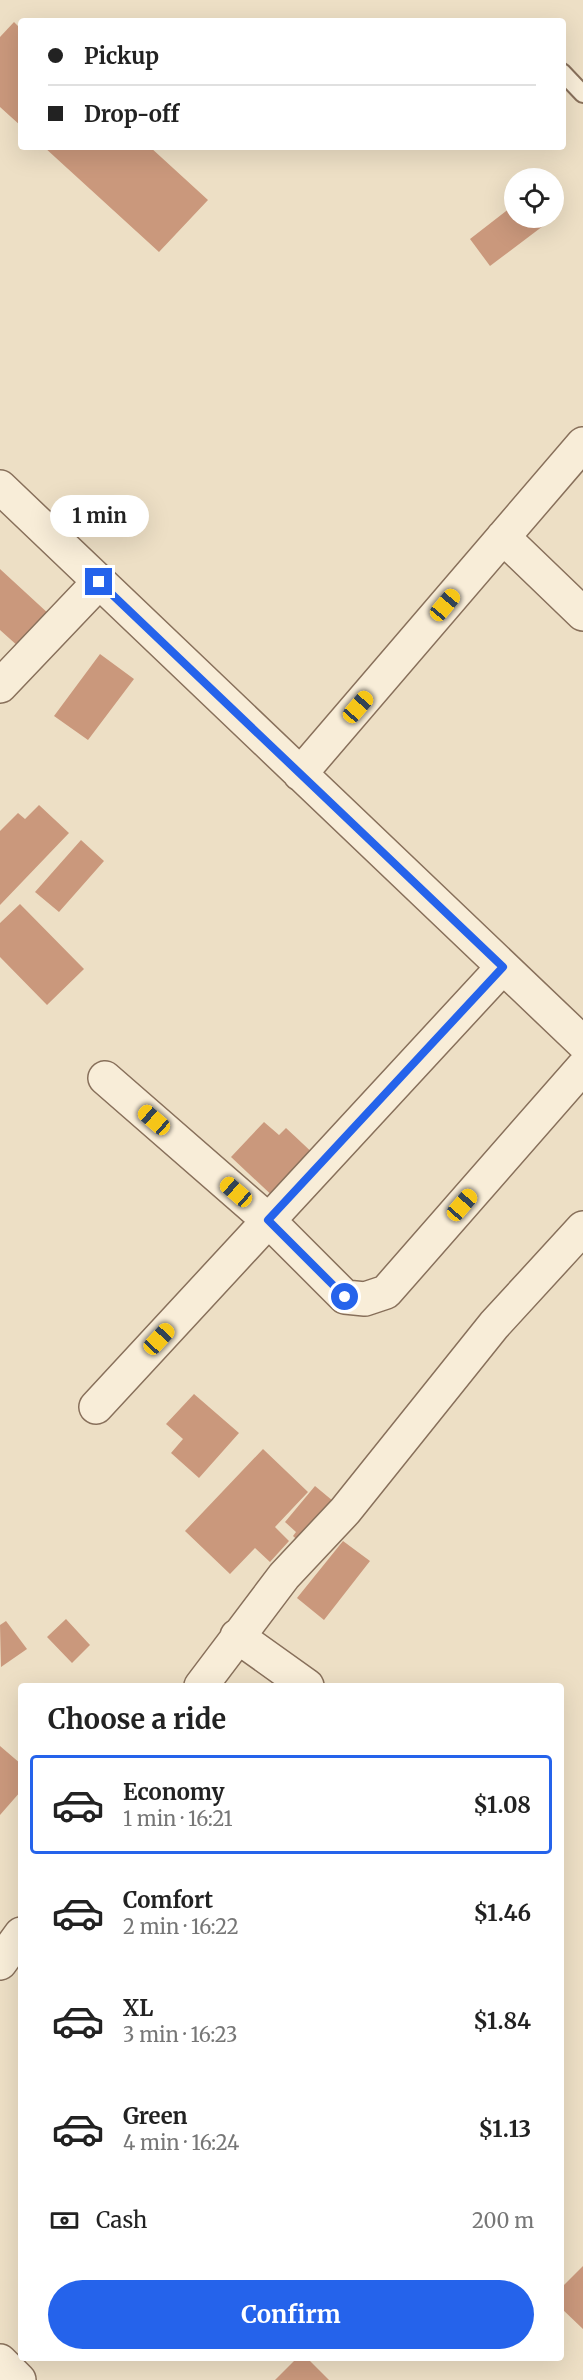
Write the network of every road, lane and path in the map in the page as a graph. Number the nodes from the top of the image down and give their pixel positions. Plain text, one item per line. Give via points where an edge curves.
1 (566, 76) edge
2 (583, 94) edge
3 (583, 444) edge
4 (0, 487) edge
5 (503, 537) junction
6 (99, 582) junction
7 (583, 614) edge
8 (0, 686) edge
9 (300, 774) junction
10 (503, 967) junction
11 (583, 1043) edge
12 (583, 1067) edge
13 (105, 1078) dead end
14 (268, 1220) junction
15 (583, 1228) edge
16 (96, 1407) dead end
17 (237, 1636) junction
18 (203, 1683) edge
19 (303, 1683) edge
20 (18, 1938) edge
21 (0, 1963) edge
22 (0, 2361) edge
23 (19, 2380) edge

1 - 2 lane
3 - 5 street
4 - 6 street
5 - 7 street
5 - 9 street
6 - 8 street
6 - 9 street
9 - 10 street
10 - 11 street
10 - 14 street
12 - 14 street via 386,1292 365,1299 345,1297
13 - 14 street
14 - 16 street
15 - 17 street via 494,1325 345,1511 284,1576
17 - 18 street
17 - 19 street
20 - 21 street
22 - 23 street

